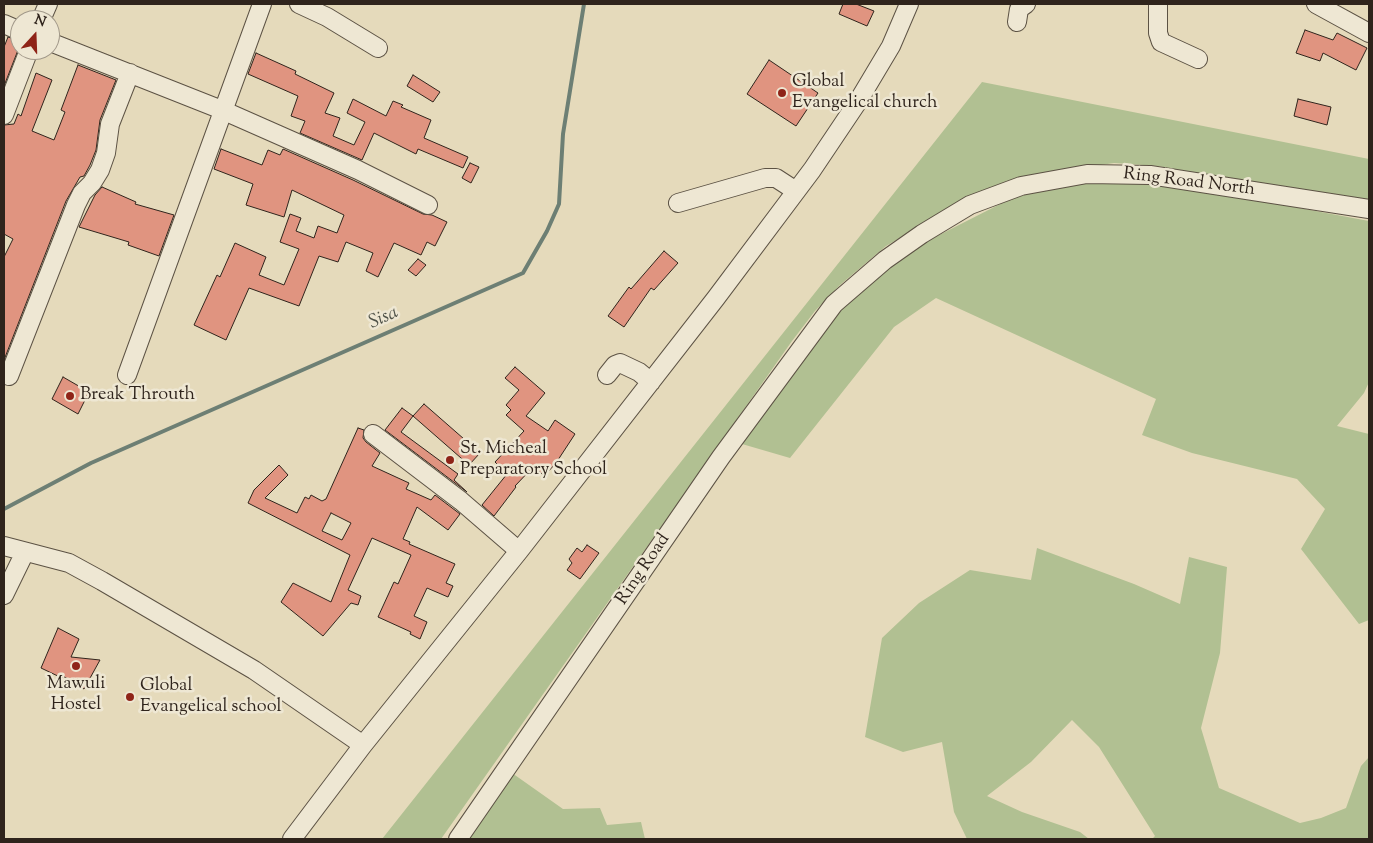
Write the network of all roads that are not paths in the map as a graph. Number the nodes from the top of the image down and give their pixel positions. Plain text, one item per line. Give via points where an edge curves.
1 (262, 4) edge
2 (299, 4) edge
3 (909, 4) edge
4 (1026, 4) edge
5 (1158, 4) edge
6 (1316, 4) edge
7 (1017, 22) dead end
8 (1369, 33) edge
9 (60, 46) edge
10 (378, 48) dead end
11 (1198, 59) dead end
12 (25, 60) edge
13 (130, 73) junction
14 (222, 110) junction
15 (4, 115) edge
16 (796, 191) junction
17 (678, 203) dead end
18 (428, 204) dead end
19 (1369, 209) edge
20 (834, 304) joint
21 (127, 375) dead end
22 (607, 375) dead end
23 (9, 376) dead end
24 (651, 382) junction
25 (373, 434) dead end
26 (4, 546) edge
27 (519, 551) junction
28 (25, 552) junction
29 (4, 594) edge
30 (363, 745) junction
31 (292, 839) edge
32 (458, 839) edge

1 - 14 street
2 - 10 street
3 - 16 street via 891,46 857,103
4 - 7 street via 1020,9
5 - 11 street via 1161,42
6 - 8 street
9 - 13 street
12 - 15 street
13 - 14 street
13 - 23 street via 110,124 100,170 76,205
14 - 18 street
14 - 21 street
16 - 17 street via 776,178 765,178
16 - 24 street
19 - 20 street, Ring Road North via 1150,175 1087,174 1021,186 970,205 885,260
20 - 32 street, Ring Road via 721,457
22 - 24 street via 620,363
24 - 27 street
25 - 27 street via 461,501
26 - 28 street
27 - 30 street
28 - 29 street
28 - 30 street via 69,563 102,581 254,670
30 - 31 street

